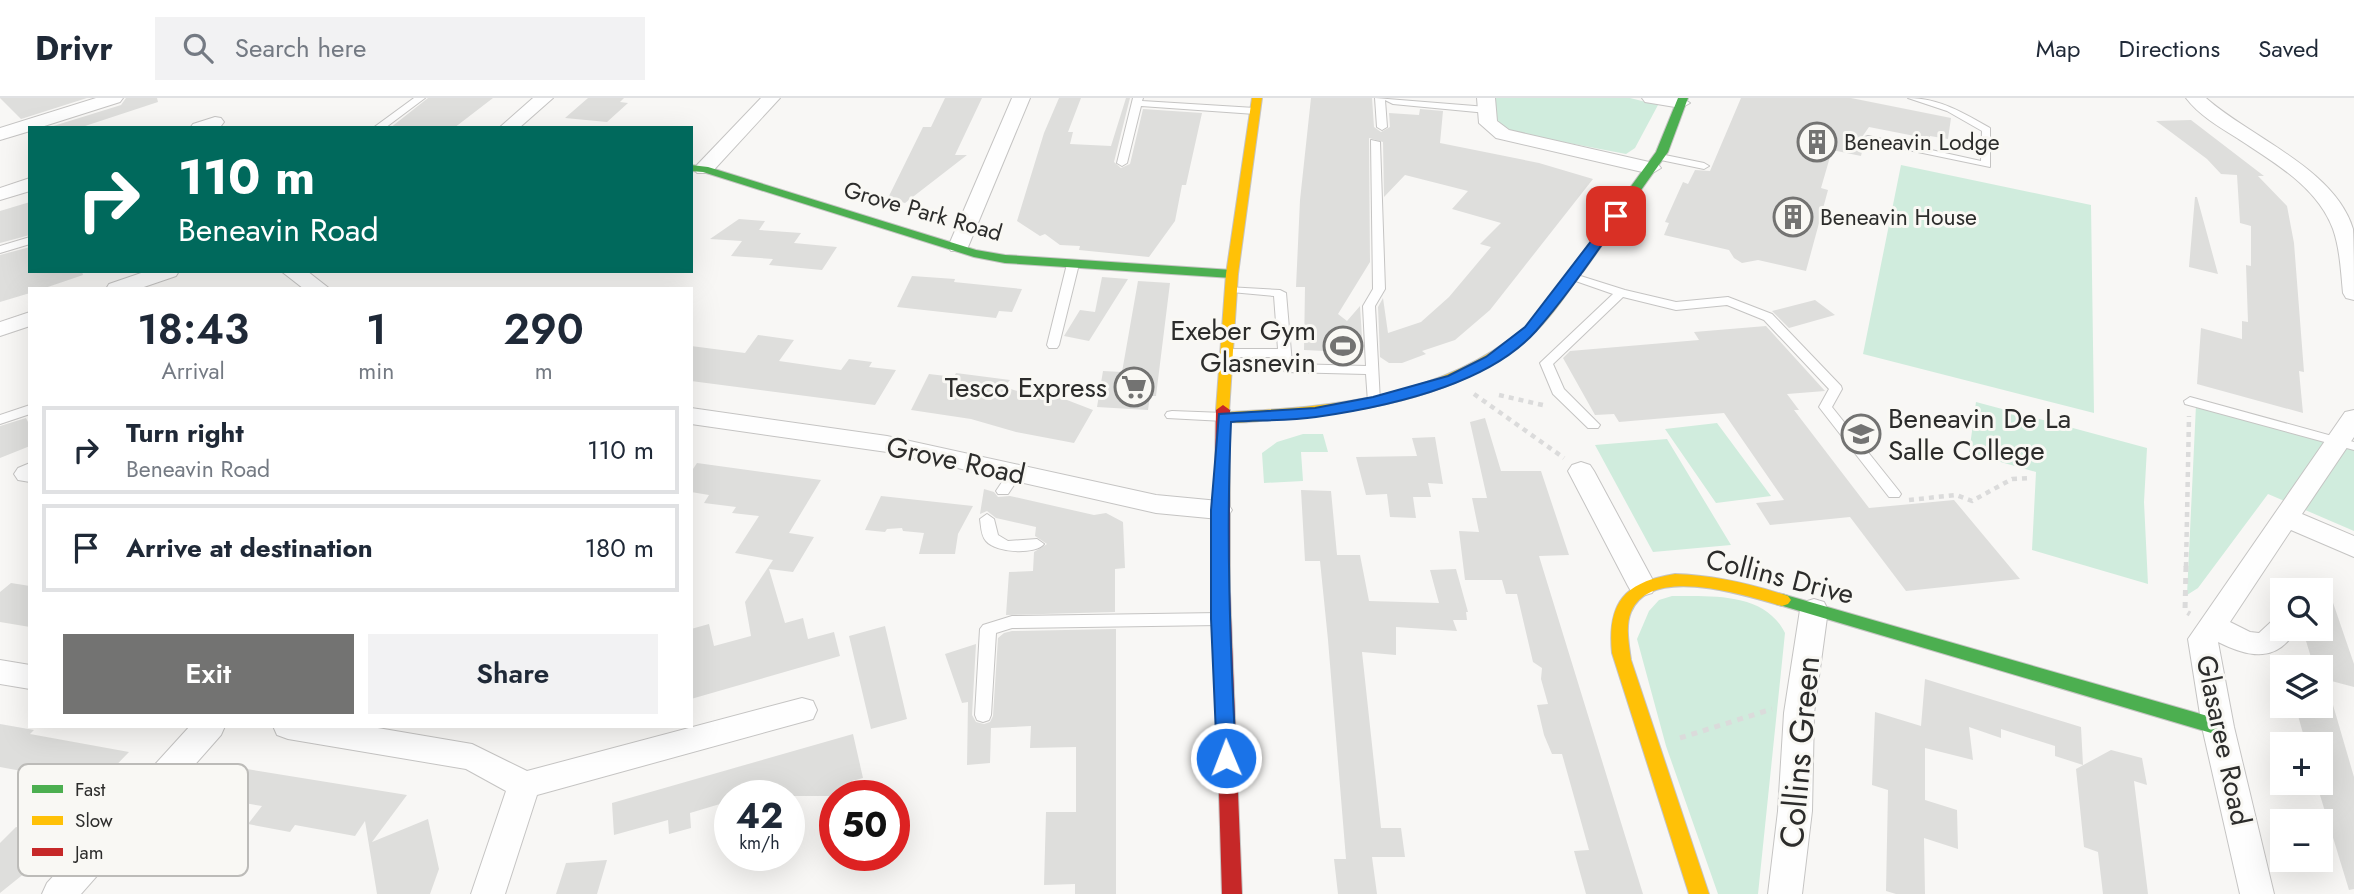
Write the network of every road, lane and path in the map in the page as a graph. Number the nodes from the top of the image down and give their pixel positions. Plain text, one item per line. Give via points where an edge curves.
1 (114, 98) edge
2 (420, 98) edge
3 (544, 98) edge
4 (771, 98) edge
5 (1021, 98) edge
6 (1380, 98) edge
7 (1388, 98) edge
8 (1651, 98) edge
9 (1913, 98) edge
10 (2195, 98) edge
11 (1137, 101) edge
12 (1682, 101) edge
13 (1256, 104) edge
14 (1487, 104) edge
15 (381, 126) edge
16 (510, 126) edge
17 (1382, 127) dead end
18 (0, 134) edge
19 (1868, 139) dead end
20 (1375, 142) dead end
21 (1655, 162) junction
22 (1122, 163) dead end
23 (1704, 166) dead end
24 (698, 169) edge
25 (0, 173) edge
26 (14, 189) edge
27 (28, 241) edge
28 (958, 247) junction
29 (0, 250) edge
30 (2351, 259) edge
31 (1073, 264) junction
32 (162, 273) edge
33 (295, 273) edge
34 (1571, 276) junction
35 (1231, 282) junction
36 (123, 287) edge
37 (316, 287) edge
38 (1621, 293) junction
39 (2354, 293) edge
40 (28, 320) edge
41 (0, 329) edge
42 (1053, 345) dead end
43 (1227, 353) junction
44 (1284, 354) junction
45 (1372, 370) junction
46 (1453, 380) junction
47 (1499, 395) dead end
48 (2190, 401) joint
49 (1374, 402) junction
50 (28, 410) edge
51 (1582, 414) junction
52 (1172, 415) dead end
53 (693, 416) edge
54 (1224, 417) junction
55 (2354, 418) edge
56 (0, 420) edge
57 (1593, 425) dead end
58 (2346, 444) edge
59 (1581, 471) joint
60 (2032, 478) dead end
61 (1894, 494) joint
62 (1219, 510) junction
63 (2285, 517) junction
64 (987, 519) dead end
65 (1037, 544) dead end
66 (2354, 547) edge
67 (1642, 586) junction
68 (1814, 611) junction
69 (1220, 619) junction
70 (2212, 625) junction
71 (2271, 641) edge
72 (0, 672) edge
73 (28, 677) edge
74 (802, 710) dead end
75 (1800, 713) junction
76 (983, 715) dead end
77 (2218, 727) junction
78 (208, 728) edge
79 (300, 728) edge
80 (1648, 740) junction
81 (176, 764) edge
82 (524, 785) junction
83 (75, 876) edge
84 (59, 894) edge
85 (488, 894) edge
86 (1233, 894) edge
87 (1699, 894) edge
88 (1785, 894) edge
89 (2257, 894) edge

1 - 18 street
2 - 15 lane
3 - 16 street
4 - 24 street
5 - 28 street
6 - 17 lane
7 - 14 lane
8 - 12 street
9 - 19 lane via 1950,109 1987,130 1986,165
10 - 30 street via 2304,176 2343,228
11 - 13 lane
11 - 22 lane
12 - 21 street
13 - 35 street
14 - 21 street via 1488,123 1503,134
20 - 45 lane via 1379,289 1369,306
21 - 23 lane
21 - 34 street
24 - 28 street, Grove Park Road
25 - 26 street
27 - 29 lane
28 - 31 street, Grove Park Road via 1005,259
30 - 39 street
31 - 35 street, Grove Park Road
31 - 42 lane
32 - 36 street
33 - 37 street
34 - 38 lane
34 - 46 street via 1530,330 1491,360
35 - 43 street
35 - 44 lane via 1280,293
38 - 51 lane via 1546,363 1558,391
38 - 61 lane via 1676,306 1728,300 1768,317 1836,389 1825,407
40 - 41 street
43 - 44 lane
43 - 54 street
44 - 45 lane via 1286,368
45 - 49 lane
46 - 49 street
46 - 59 path
47 - 51 path
48 - 58 lane
48 - 70 path via 2185,611
49 - 54 street via 1315,413
50 - 56 lane
51 - 57 lane
52 - 54 lane
53 - 62 street, Grove Road via 887,444 1009,482
54 - 62 street
55 - 58 street, Glasaree Road
58 - 63 street, Glasaree Road
59 - 67 street
60 - 61 path via 2012,479 1972,501 1956,495 1900,501
62 - 69 street
63 - 66 street
63 - 70 street, Glasaree Road
64 - 65 lane via 991,538 1006,546
67 - 68 street, Collins Drive via 1680,579 1722,583
67 - 80 street via 1627,600 1620,624 1622,660
68 - 75 street, Collins Green
68 - 77 street, Collins Drive
69 - 76 lane via 1012,622 988,629
69 - 86 street
70 - 71 street via 2253,645
70 - 77 street, Glasaree Road via 2203,639
72 - 73 street
74 - 82 street
75 - 80 path via 1765,709 1676,739
75 - 88 street, Collins Green
77 - 89 street, Glasaree Road
78 - 81 street
79 - 82 street via 472,757
80 - 87 street
82 - 85 street
83 - 84 street

